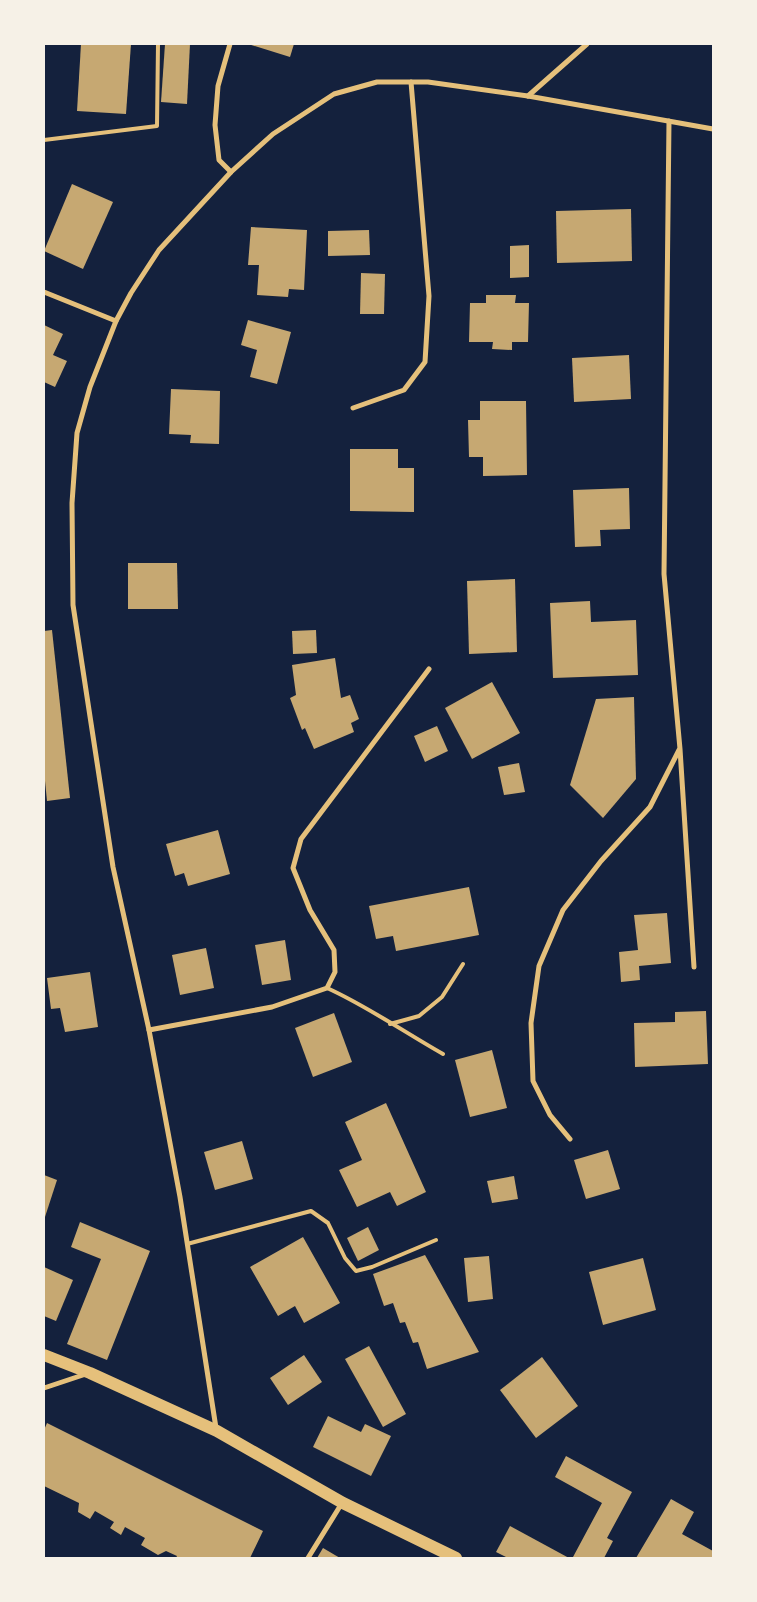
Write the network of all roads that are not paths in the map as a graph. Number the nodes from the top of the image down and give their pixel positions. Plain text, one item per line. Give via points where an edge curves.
1 (158, 44) edge
2 (230, 44) edge
3 (587, 44) edge
4 (411, 82) junction
5 (528, 96) junction
6 (669, 121) junction
7 (713, 129) edge
8 (44, 140) edge
9 (231, 172) junction
10 (44, 292) edge
11 (116, 321) junction
12 (352, 408) dead end
13 (429, 669) dead end
14 (680, 749) junction
15 (463, 964) dead end
16 (694, 967) dead end
17 (327, 988) junction
18 (390, 1024) junction
19 (149, 1030) junction
20 (443, 1054) dead end
21 (570, 1140) dead end
22 (436, 1240) dead end
23 (187, 1244) junction
24 (44, 1355) edge
25 (90, 1373) junction
26 (44, 1388) edge
27 (216, 1431) junction
28 (343, 1503) junction
29 (308, 1558) edge
30 (456, 1558) edge

1 - 8 lane via 157,126
2 - 9 street via 218,86 215,125 219,160
3 - 5 street
4 - 5 street
4 - 9 street via 377,82 334,94 273,134
4 - 12 street via 428,296 425,362 404,390
5 - 6 street
6 - 7 street
6 - 14 street via 664,574
9 - 11 street via 159,250
10 - 11 street
11 - 19 street via 90,387 77,433 72,503 73,605 113,867
13 - 17 street via 302,839 293,868 310,910 334,950 335,972
14 - 16 street
14 - 21 street via 650,807 601,860 563,910 539,966 531,1023 533,1081 550,1115
15 - 18 lane via 442,997 419,1016
17 - 18 lane via 350,998
17 - 19 street via 272,1006
18 - 20 lane
19 - 23 street
22 - 23 lane via 356,1271 345,1258 328,1223 311,1211
23 - 27 street
24 - 25 main road
25 - 26 street
25 - 27 main road
27 - 28 main road
28 - 29 street
28 - 30 main road

